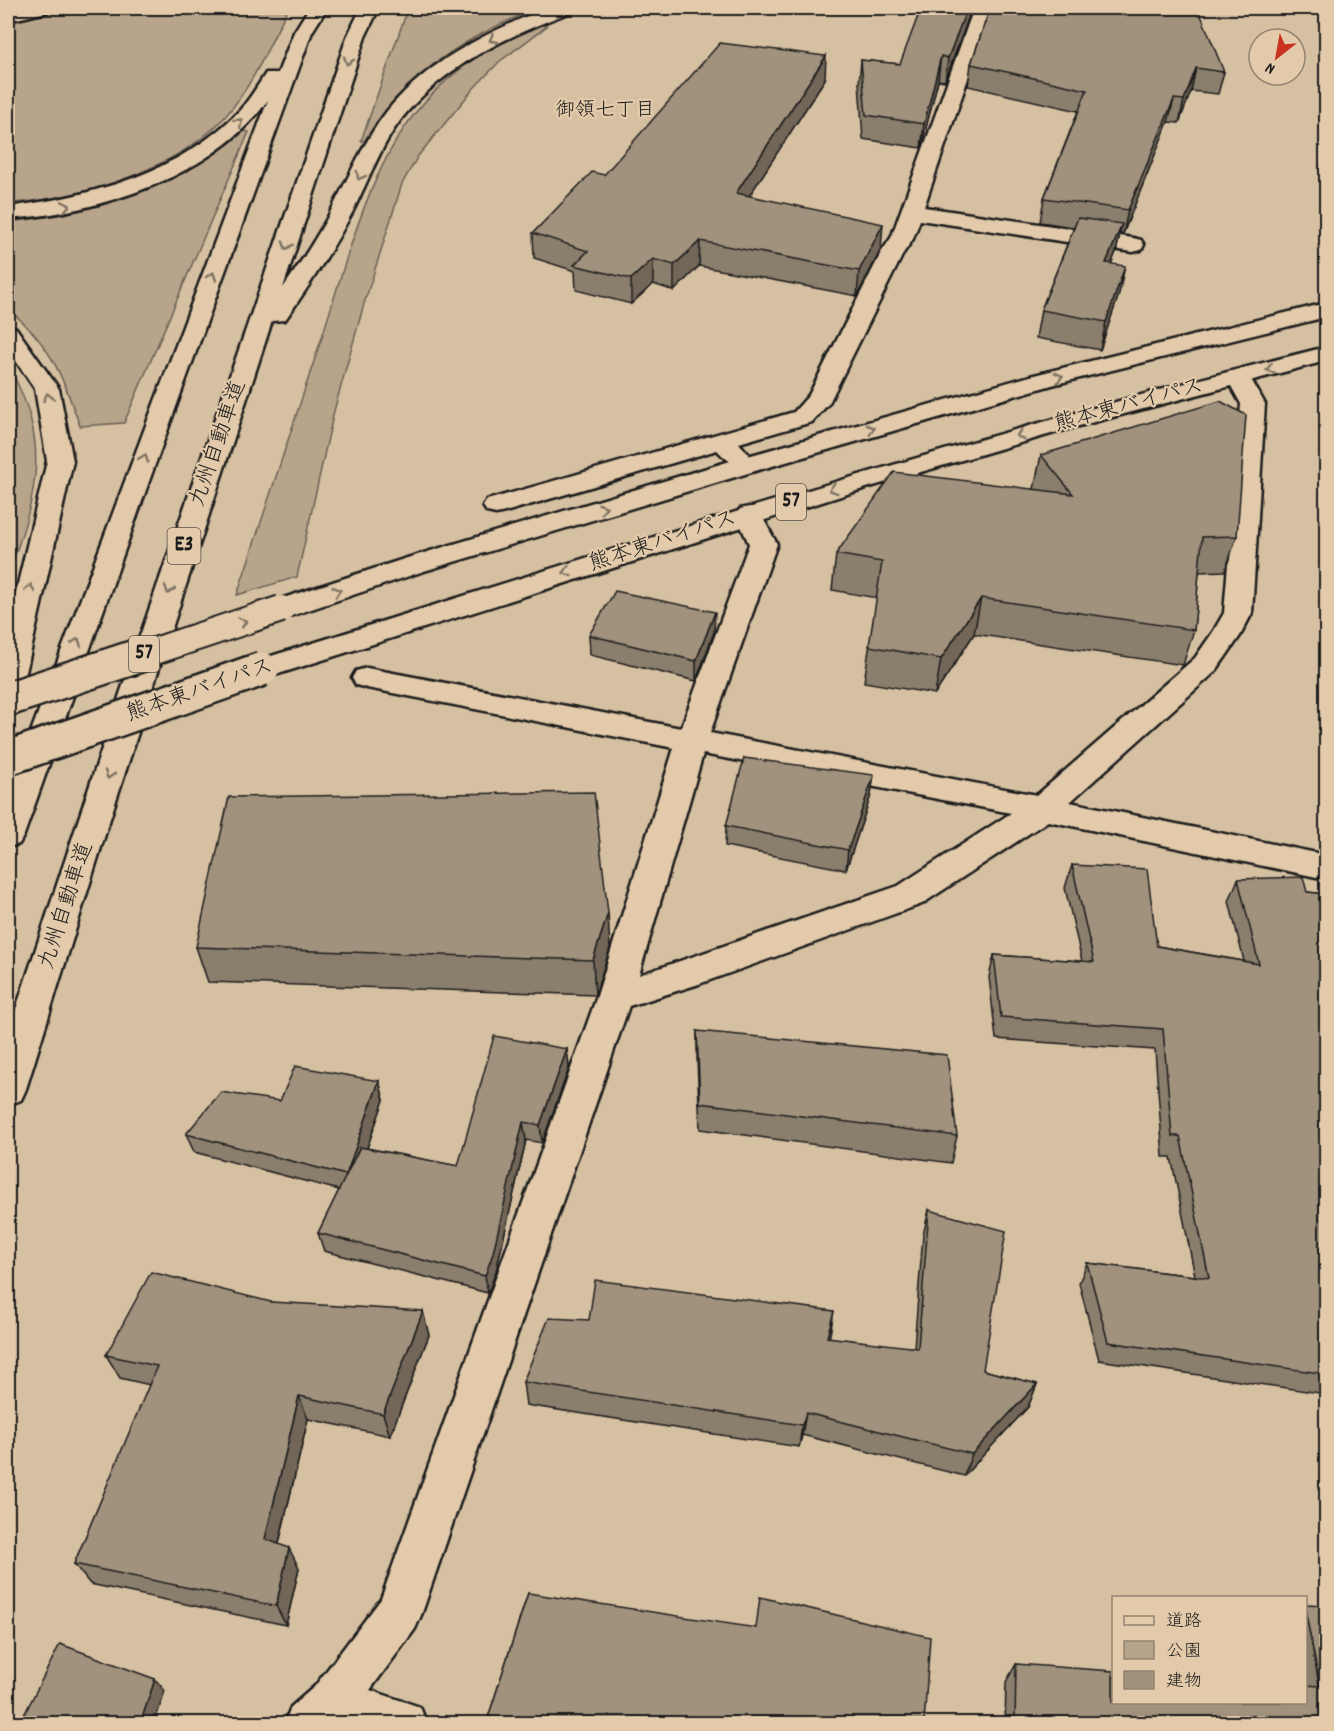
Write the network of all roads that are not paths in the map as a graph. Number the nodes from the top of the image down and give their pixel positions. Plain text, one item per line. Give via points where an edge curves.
1 (41, 8) edge
2 (318, 8) edge
3 (370, 8) edge
4 (565, 8) edge
5 (983, 8) edge
6 (8, 16) edge
7 (303, 32) junction
8 (912, 212) junction
9 (8, 213) edge
10 (1133, 245) dead end
11 (1326, 310) edge
12 (8, 333) edge
13 (1326, 354) edge
14 (250, 356) junction
15 (1238, 377) junction
16 (722, 440) junction
17 (746, 465) junction
18 (496, 506) dead end
19 (749, 515) junction
20 (367, 678) dead end
21 (8, 686) edge
22 (8, 699) edge
23 (691, 742) junction
24 (8, 758) edge
25 (1043, 808) junction
26 (8, 835) edge
27 (1326, 867) edge
28 (615, 996) junction
29 (8, 1089) edge
30 (320, 1713) edge
31 (403, 1724) edge

1 - 6 main road
2 - 7 main road
3 -> 14 main road, 九州自動車道 / E3 via 356,37
4 -> 14 main road via 524,23 471,51 401,106 335,224
5 - 8 main road
9 -> 7 main road via 47,210 116,193 204,150 245,117
26 -> 7 main road
8 - 10 main road
8 - 16 main road via 902,239 820,398 803,417
17 -> 11 main road, 熊本東バイパス / 57 via 1043,380
21 -> 12 main road via 60,461 47,389
13 -> 15 main road, 熊本東バイパス / 57
14 -> 29 main road, 九州自動車道 / E3 via 190,528
15 -> 19 main road, 熊本東バイパス / 57 via 1066,422
15 - 25 main road via 1253,404 1238,613 1205,666
16 - 17 main road
16 - 18 main road
22 -> 17 main road, 熊本東バイパス / 57, bridge via 414,565
19 - 23 main road via 763,544
19 -> 24 main road, 熊本東バイパス / 57, bridge via 262,669
20 - 23 main road
23 - 25 main road
23 - 28 main road
25 - 27 main road
25 - 28 main road via 910,895
28 - 30 main road via 399,1613
30 - 31 main road

